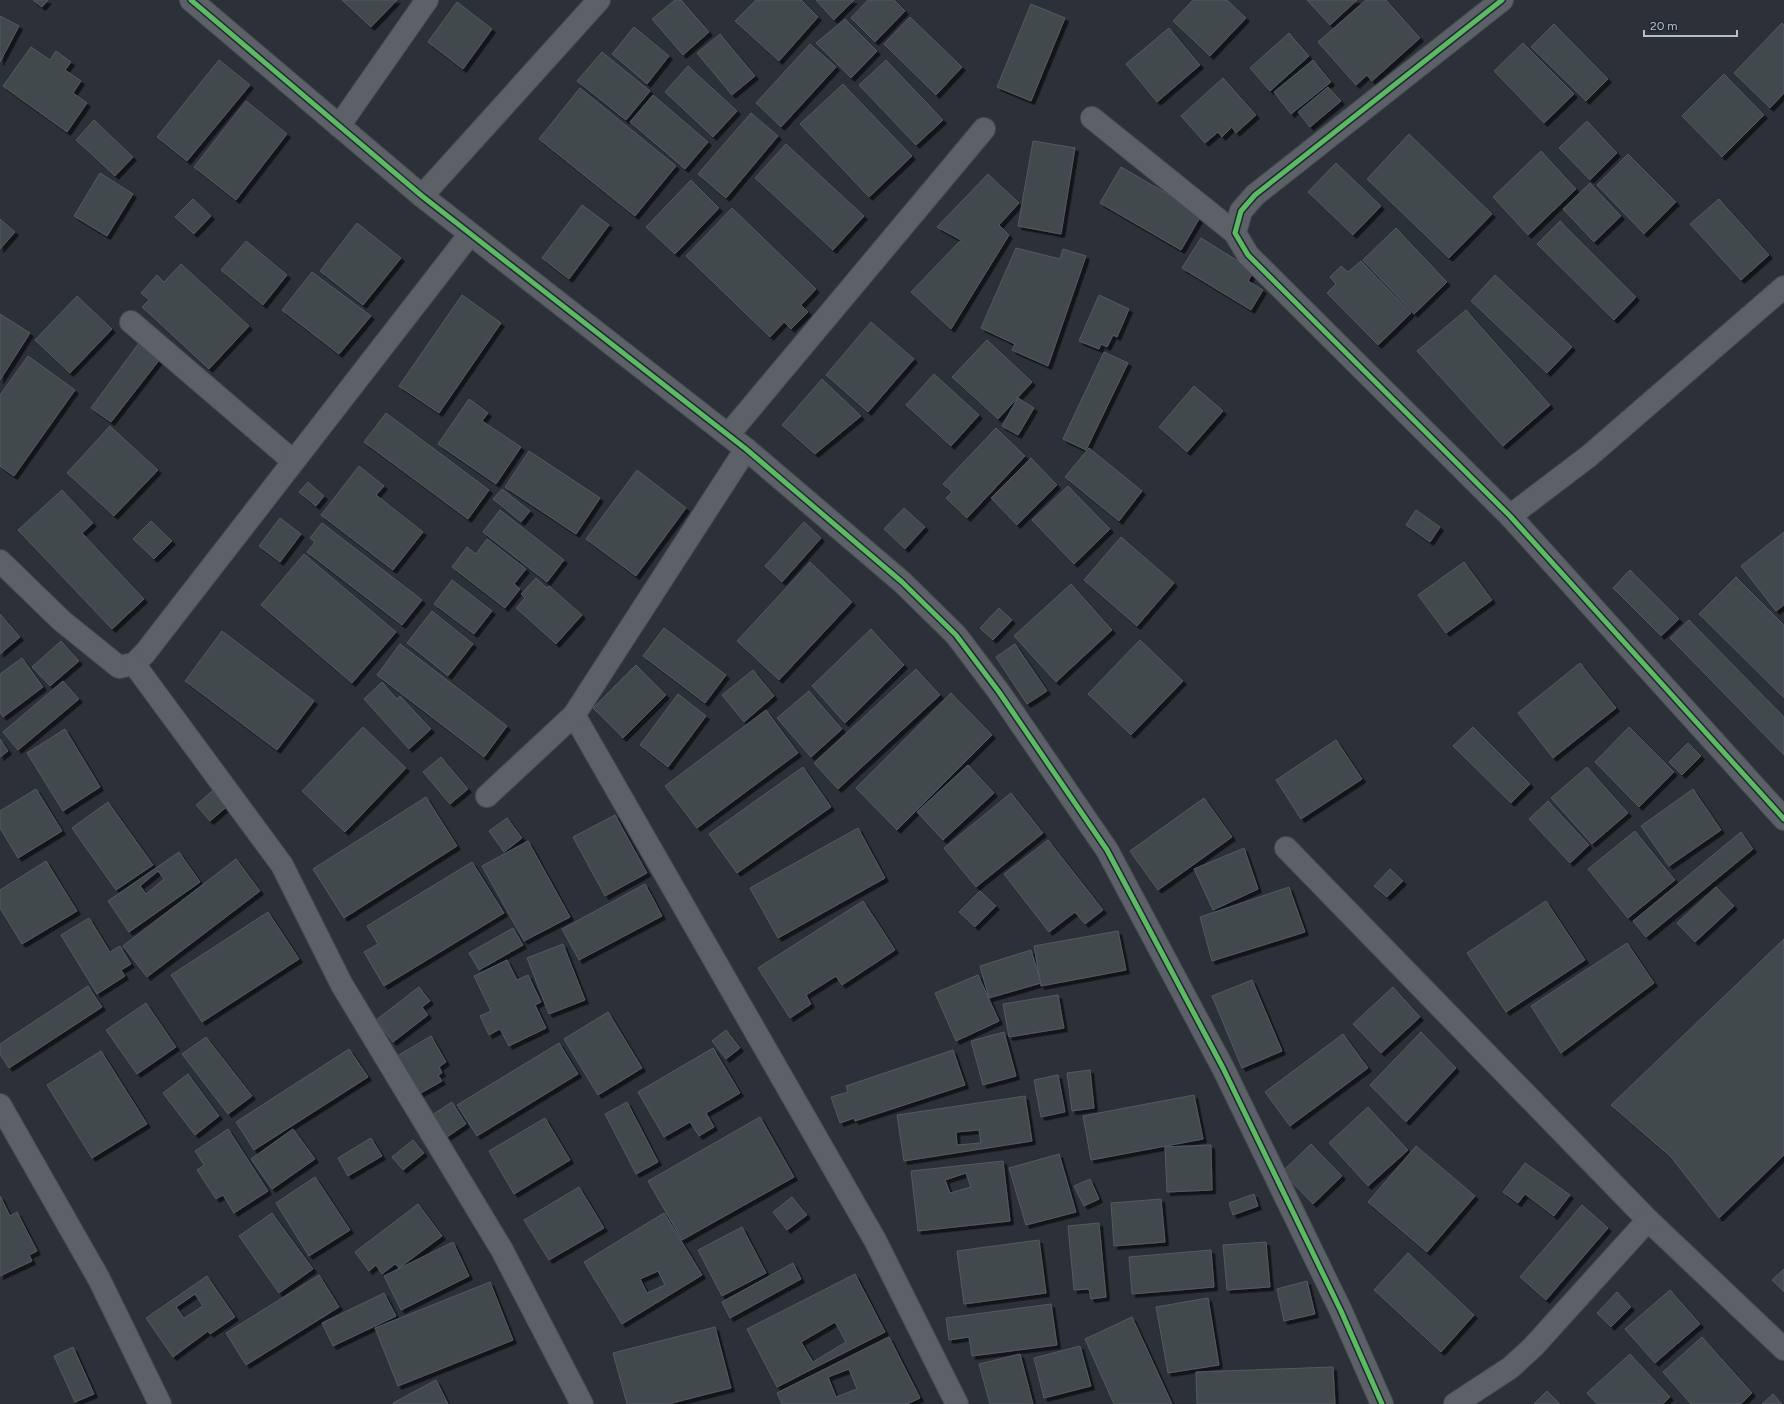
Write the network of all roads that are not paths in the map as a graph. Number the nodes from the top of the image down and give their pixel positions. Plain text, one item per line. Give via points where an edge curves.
1 (191, 0) edge
2 (426, 0) edge
3 (599, 0) edge
4 (1502, 0) edge
5 (1092, 118) dead end
6 (339, 126) junction
7 (984, 129) dead end
8 (422, 196) junction
9 (1235, 233) junction
10 (470, 234) junction
11 (1784, 287) edge
12 (131, 322) dead end
13 (728, 435) junction
14 (746, 449) junction
15 (293, 461) junction
16 (1510, 516) junction
17 (0, 561) edge
18 (134, 664) junction
19 (574, 715) junction
20 (487, 796) dead end
21 (1781, 810) edge
22 (1286, 848) dead end
23 (0, 1105) edge
24 (1648, 1220) junction
25 (1784, 1349) edge
26 (160, 1404) edge
27 (582, 1404) edge
28 (957, 1404) edge
29 (1382, 1404) edge
30 (1455, 1404) edge

1 - 6 street
2 - 6 street
3 - 8 street
4 - 9 street via 1255,195 1241,211
5 - 9 street
6 - 8 street
7 - 13 street
8 - 10 street
9 - 16 street via 1248,255
10 - 13 street
10 - 15 street
11 - 16 street via 1589,456
12 - 15 street
13 - 14 street
14 - 19 street
14 - 29 street via 902,582 956,636 999,692 1106,850 1223,1068 1341,1311
15 - 18 street
16 - 21 street
17 - 18 street via 62,621 119,667
18 - 27 street via 282,865 342,985 502,1250
19 - 20 street
19 - 28 street via 875,1240
22 - 24 street
23 - 26 street via 99,1279
24 - 25 street
24 - 30 street via 1533,1347 1510,1368

